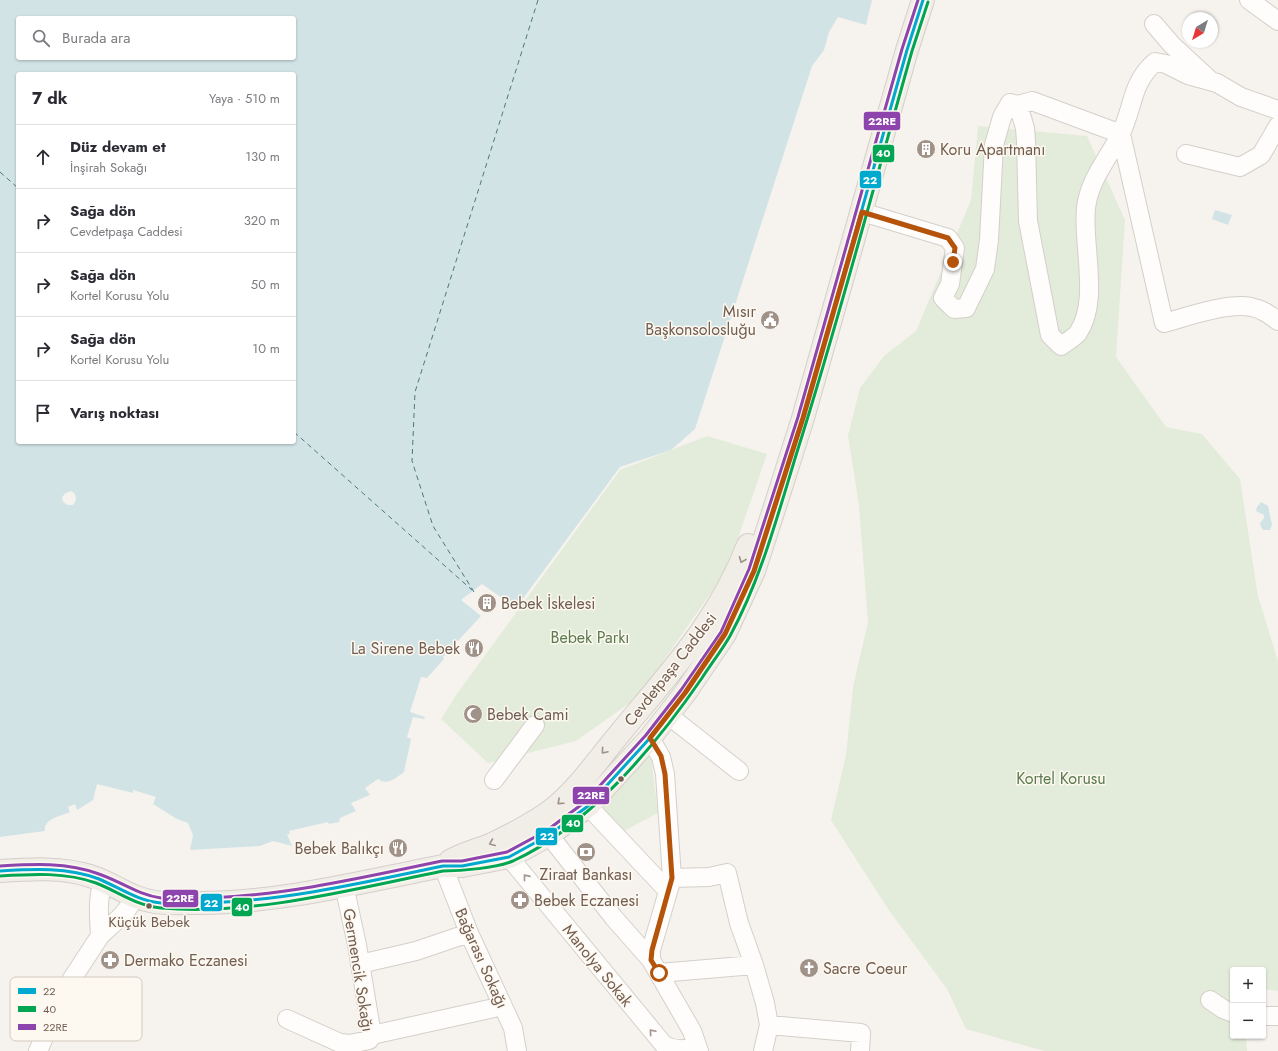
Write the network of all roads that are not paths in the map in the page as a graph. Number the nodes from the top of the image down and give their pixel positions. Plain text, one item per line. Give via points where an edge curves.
1 (910, 0) edge
2 (923, 0) edge
3 (1249, 0) edge
4 (1278, 21) edge
5 (1154, 24) dead end
6 (1217, 84) junction
7 (1018, 106) junction
8 (1278, 110) edge
9 (1278, 126) edge
10 (1121, 134) junction
11 (1186, 154) dead end
12 (862, 212) junction
13 (1278, 321) edge
14 (665, 679) junction
15 (685, 693) junction
16 (668, 715) junction
17 (629, 721) junction
18 (535, 724) dead end
19 (650, 738) junction
20 (739, 771) dead end
21 (494, 780) dead end
22 (578, 783) junction
23 (592, 802) junction
24 (544, 827) junction
25 (509, 857) junction
26 (442, 866) junction
27 (0, 871) edge
28 (104, 881) junction
29 (344, 885) junction
30 (670, 885) junction
31 (134, 897) junction
32 (469, 934) junction
33 (100, 936) junction
34 (360, 964) junction
35 (754, 965) junction
36 (655, 966) junction
37 (73, 977) edge
38 (1210, 1000) dead end
39 (503, 1006) junction
40 (1230, 1012) edge
41 (1266, 1016) edge
42 (1278, 1016) edge
43 (287, 1020) dead end
44 (769, 1025) junction
45 (372, 1035) junction
46 (43, 1041) edge
47 (48, 1041) edge
48 (698, 1048) edge
49 (38, 1051) edge
50 (48, 1051) edge
51 (517, 1051) edge
52 (763, 1051) edge
53 (860, 1051) edge

1 -> 14 main road, Cevdetpaşa Caddesi via 891,58 798,386 750,541 719,606
2 - 12 main road, Cevdetpaşa Caddesi
3 - 4 street
5 - 6 street via 1172,45 1208,79
6 - 8 street via 1242,97
6 - 10 street via 1188,76 1166,64 1155,62 1145,71 1136,86
7 - 10 street via 1032,101
7 - 10 street via 1025,128 1028,221 1050,335 1061,346 1077,334 1086,316 1090,276 1086,209 1090,187
7 - 12 street via 1010,103 1002,117 994,145 990,240 985,269 966,308 954,309 942,298 950,284 955,248 948,238
9 - 11 street via 1262,155 1240,167
10 - 13 street via 1164,322 1235,306 1250,306 1262,310
12 - 15 main road, Cevdetpaşa Caddesi via 803,418 754,571 728,628
14 - 15 main road via 679,683
14 - 17 main road, Cevdetpaşa Caddesi
15 - 16 main road, Cevdetpaşa Caddesi
16 - 19 main road, Cevdetpaşa Caddesi
16 - 20 street
17 - 19 main road
17 -> 22 main road, Cevdetpaşa Caddesi
18 - 21 street
19 - 23 main road, Cevdetpaşa Caddesi
19 - 30 street via 661,756 665,774
22 - 23 main road via 579,791
22 -> 24 main road, Cevdetpaşa Caddesi
23 - 24 main road, Cevdetpaşa Caddesi
23 - 30 street
24 - 25 main road, Cevdetpaşa Caddesi
24 -> 26 main road, Cevdetpaşa Caddesi via 513,834 457,857
24 - 36 street via 614,918
25 - 26 main road, Cevdetpaşa Caddesi via 462,866
48 -> 25 street, Manolya Sokak via 672,1051 664,1045
26 - 29 main road, Cevdetpaşa Caddesi
26 - 32 street, Bağarası Sokağı
27 - 28 main road, Cevdetpaşa Caddesi via 59,870 80,873
28 - 31 main road, Cevdetpaşa Caddesi
28 - 33 street via 99,895
29 - 31 main road, Cevdetpaşa Caddesi via 273,898 227,903 156,902
29 - 34 street, Germencik Sokağı
30 - 35 street via 727,873 739,923
30 - 36 street via 652,950
31 - 33 street via 131,905
32 - 34 street via 416,951
32 - 39 street, Bağarası Sokağı
33 - 37 street
34 - 45 street, Germencik Sokağı
35 - 36 street
35 - 44 street
36 - 48 street via 692,1030
38 - 40 street
39 - 45 street
39 - 51 street, Bağarası Sokağı via 513,1028
41 - 42 street
43 - 45 street, Germencik Sokağı via 340,1043 350,1044 369,1040
44 - 52 street
44 - 53 street via 861,1032
46 - 49 street
47 - 50 street

